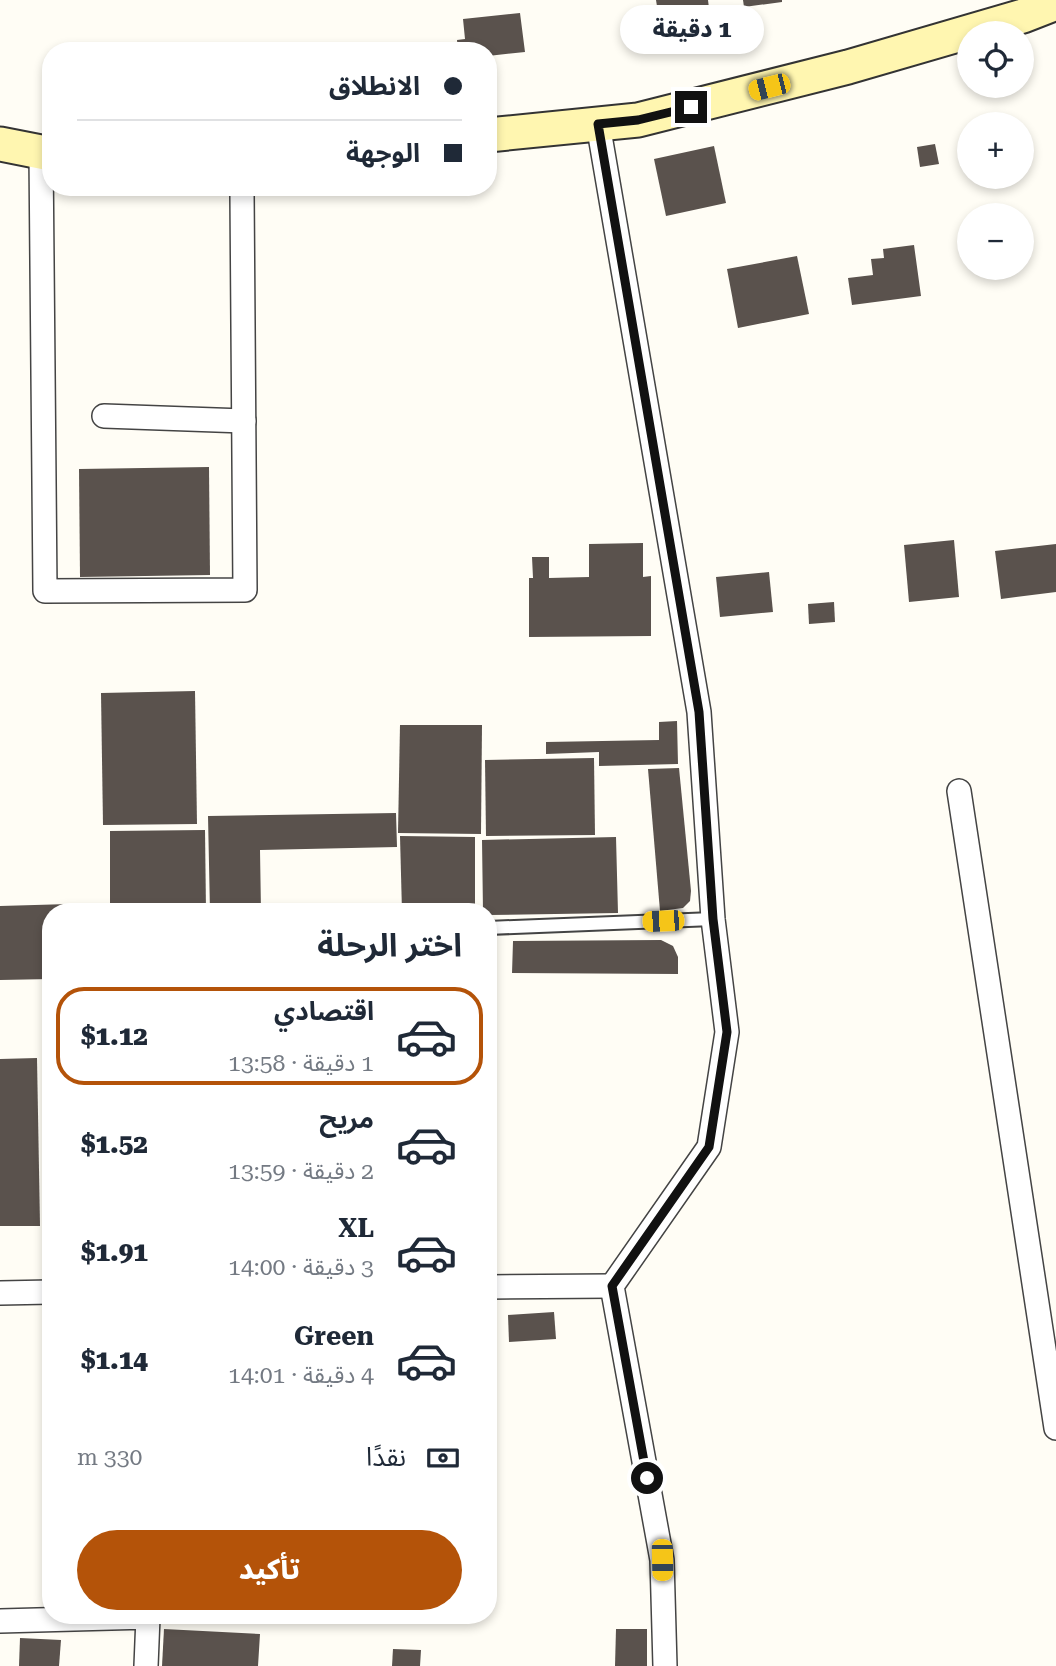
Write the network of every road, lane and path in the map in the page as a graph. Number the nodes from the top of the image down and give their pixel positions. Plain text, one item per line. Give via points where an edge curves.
1 (1056, 3) edge
2 (598, 124) junction
3 (497, 134) edge
4 (0, 144) edge
5 (42, 152) edge
6 (46, 196) edge
7 (242, 196) edge
8 (104, 416) dead end
9 (244, 421) junction
10 (959, 791) dead end
11 (713, 919) junction
12 (497, 928) edge
13 (612, 1286) junction
14 (497, 1287) edge
15 (42, 1292) edge
16 (0, 1293) edge
17 (1056, 1428) edge
18 (42, 1620) edge
19 (0, 1621) edge
20 (148, 1624) edge
21 (146, 1666) edge
22 (665, 1666) edge

1 - 2 street via 848,67 638,120
2 - 3 street
2 - 11 street via 699,712
4 - 5 street
6 - 9 street via 45,591 245,590
7 - 9 street
8 - 9 street
10 - 17 street
11 - 12 lane
11 - 13 street via 727,1032 709,1147
13 - 14 street
13 - 22 street via 662,1560
15 - 16 street
18 - 19 street
20 - 21 street

